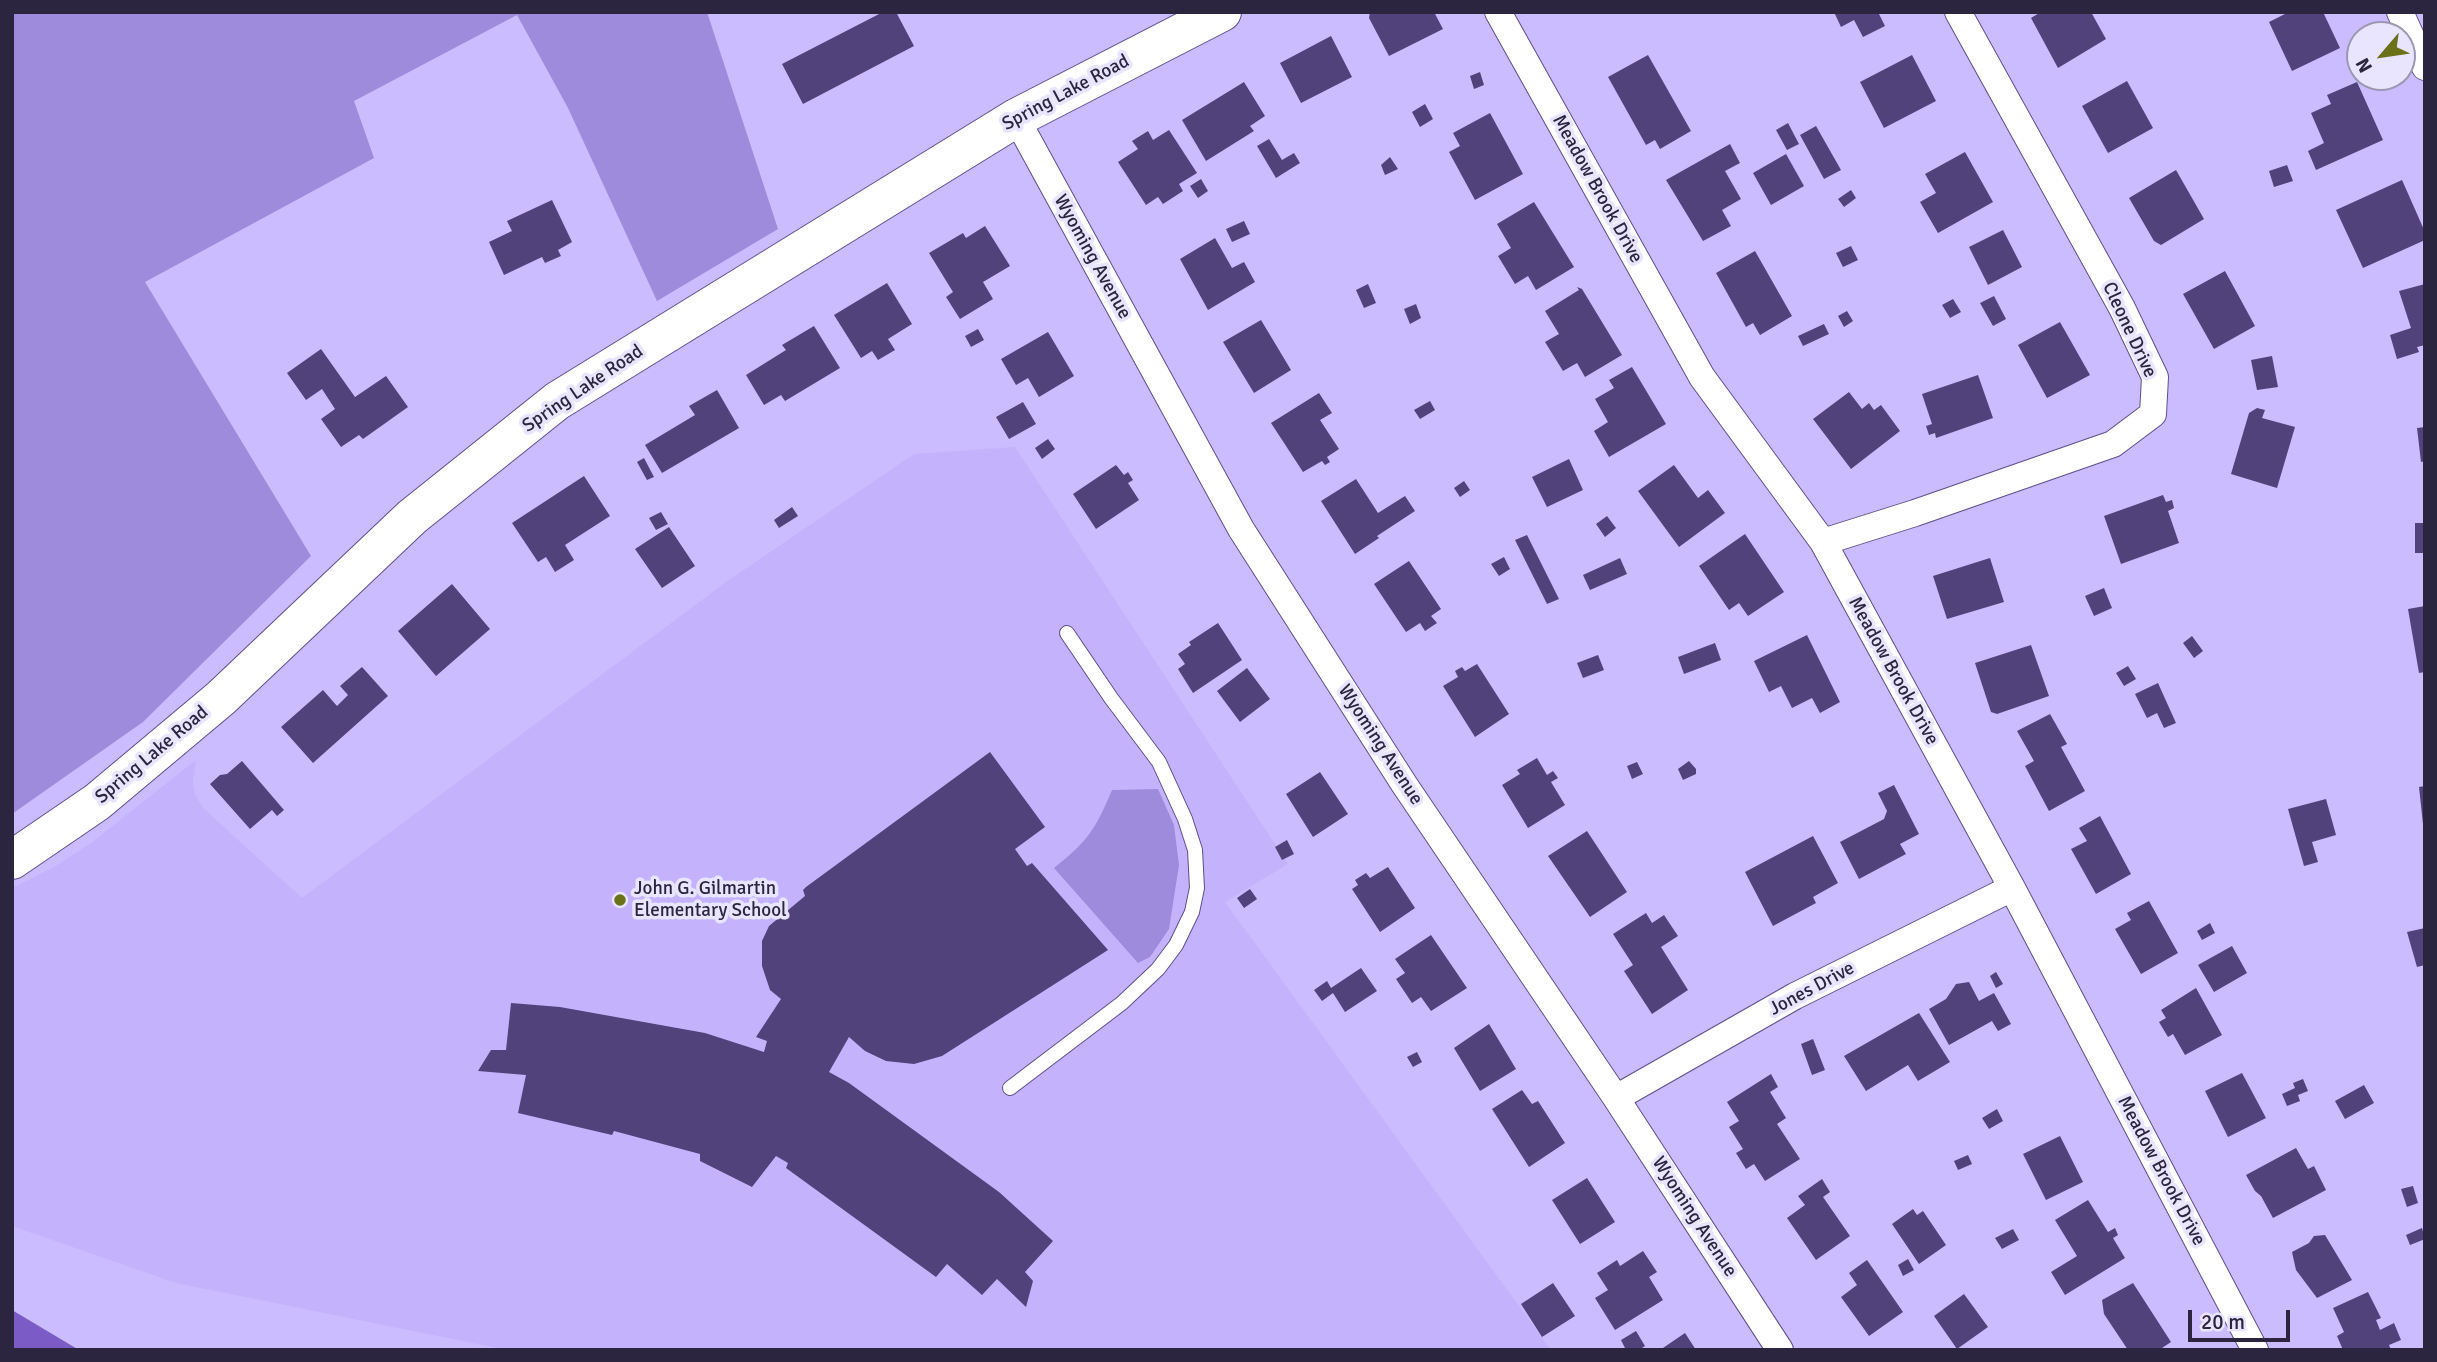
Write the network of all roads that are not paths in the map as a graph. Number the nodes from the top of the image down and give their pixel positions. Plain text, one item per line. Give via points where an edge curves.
1 (1222, 12) edge
2 (1498, 12) edge
3 (1958, 12) edge
4 (2399, 12) edge
5 (2425, 67) edge
6 (1016, 118) junction
7 (1823, 542) junction
8 (1067, 633) dead end
9 (12, 860) edge
10 (2012, 888) junction
11 (1010, 1088) dead end
12 (1616, 1098) junction
13 (1780, 1350) edge
14 (2255, 1350) edge

1 - 6 main road, Spring Lake Road
2 - 7 street, Meadow Brook Drive via 1702,377
3 - 7 street, Cleone Drive via 2122,308 2155,377 2153,414 2113,444
4 - 5 street
6 - 9 main road, Spring Lake Road via 557,401 412,517 221,698 97,802
6 - 12 street, Wyoming Avenue via 1241,529 1404,783
7 - 10 street, Meadow Brook Drive
8 - 11 lane via 1160,762 1195,850 1196,888 1192,912 1158,969 1122,1003
10 - 12 street, Jones Drive via 1795,996
10 - 14 street, Meadow Brook Drive
12 - 13 street, Wyoming Avenue

